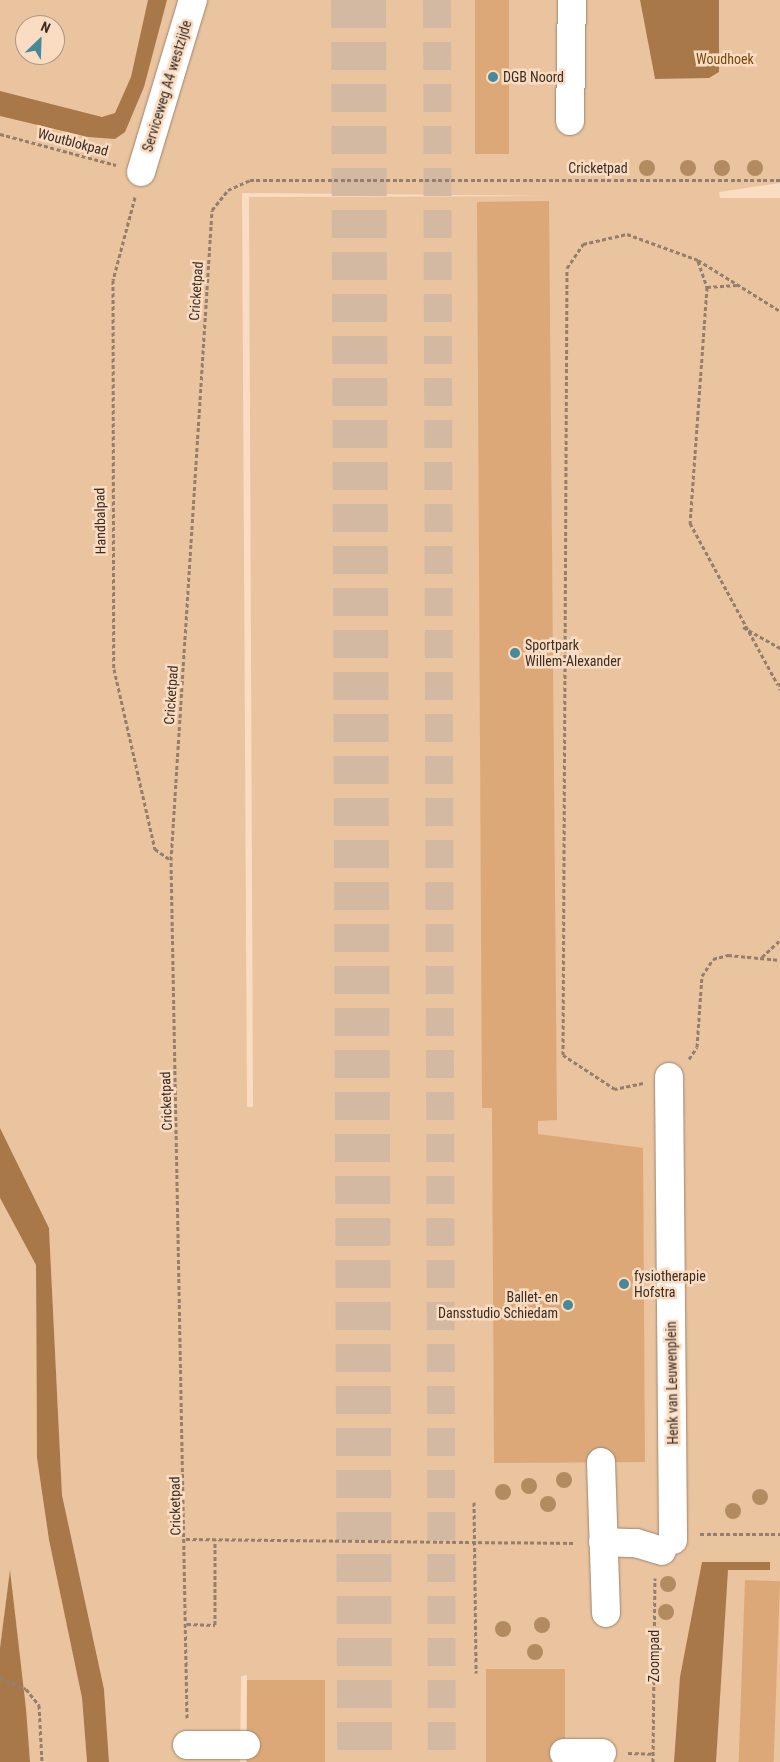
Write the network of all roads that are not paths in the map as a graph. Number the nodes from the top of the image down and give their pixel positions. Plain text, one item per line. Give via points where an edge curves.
1 (193, 0) edge
2 (572, 0) edge
3 (570, 121) dead end
4 (141, 172) road end
5 (669, 1077) road end
6 (601, 1462) dead end
7 (603, 1542) junction
8 (606, 1612) dead end
9 (187, 1745) road end
10 (246, 1745) dead end
11 (564, 1753) dead end
12 (602, 1753) dead end

1 - 4 street, Serviceweg A4 westzijde
2 - 3 street
5 - 7 street, Henk van Leuwenplein via 668,1545
6 - 7 street
7 - 8 street
9 - 10 street
11 - 12 street

